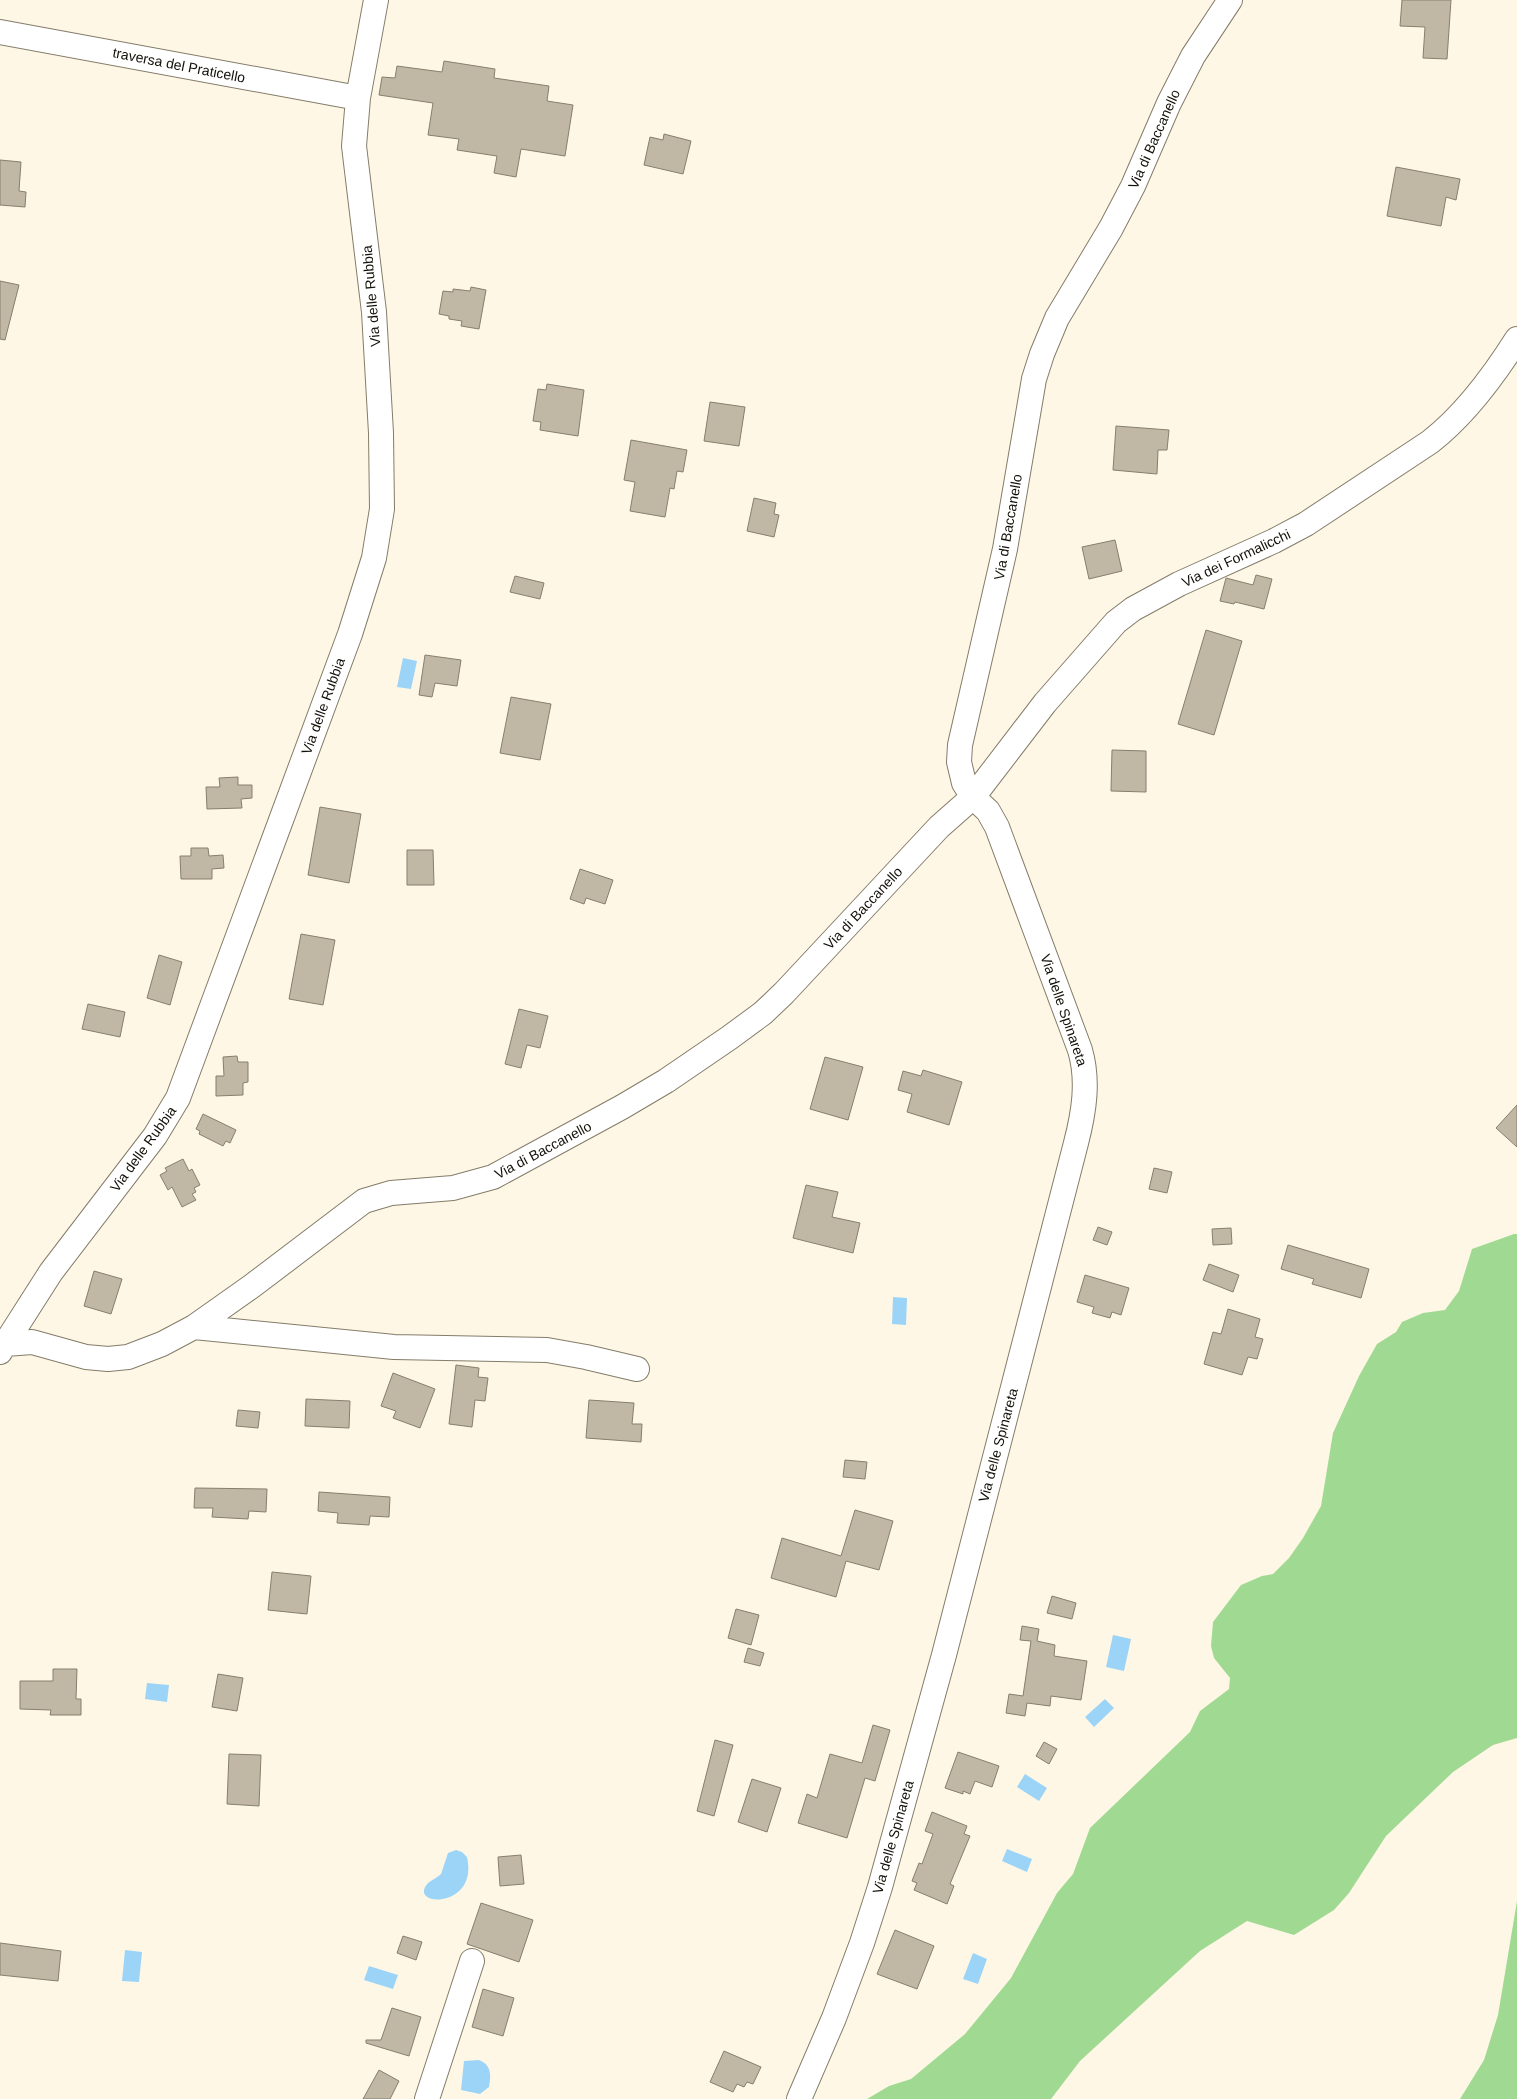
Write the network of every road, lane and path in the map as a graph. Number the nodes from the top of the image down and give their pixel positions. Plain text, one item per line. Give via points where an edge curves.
1 (376, 0) edge
2 (1230, 0) edge
3 (0, 32) edge
4 (358, 98) junction
5 (1517, 339) edge
6 (973, 797) junction
7 (194, 1327) junction
8 (3, 1348) edge
9 (637, 1369) dead end
10 (472, 1961) dead end
11 (427, 2099) edge
12 (799, 2099) edge

1 - 4 street, Via delle Rubbia
2 - 6 street, Via di Baccanello via 1181,80 1133,186 1063,307 1037,367 998,582 961,736 961,775
3 - 4 street, traversa del Praticello
4 - 8 street, Via delle Rubbia via 354,154 372,294 382,457 381,517 370,571 350,634 178,1098 156,1136 51,1272
5 - 6 street, Via dei Formalicchi via 1467,407 1430,442 1306,524 1179,584 1116,622 1045,703
6 - 7 street, Via di Baccanello via 939,827 774,1003 688,1066 615,1111 483,1181 447,1189 391,1193 364,1201
6 - 12 street, Via delle Spinareta via 988,811 997,827 1080,1050 1085,1070 1084,1107 944,1655 880,1887 834,2018
7 - 8 street, Via di Baccanello via 162,1344 114,1359 93,1358 32,1342
7 - 9 street via 386,1346 547,1350
10 - 11 street

